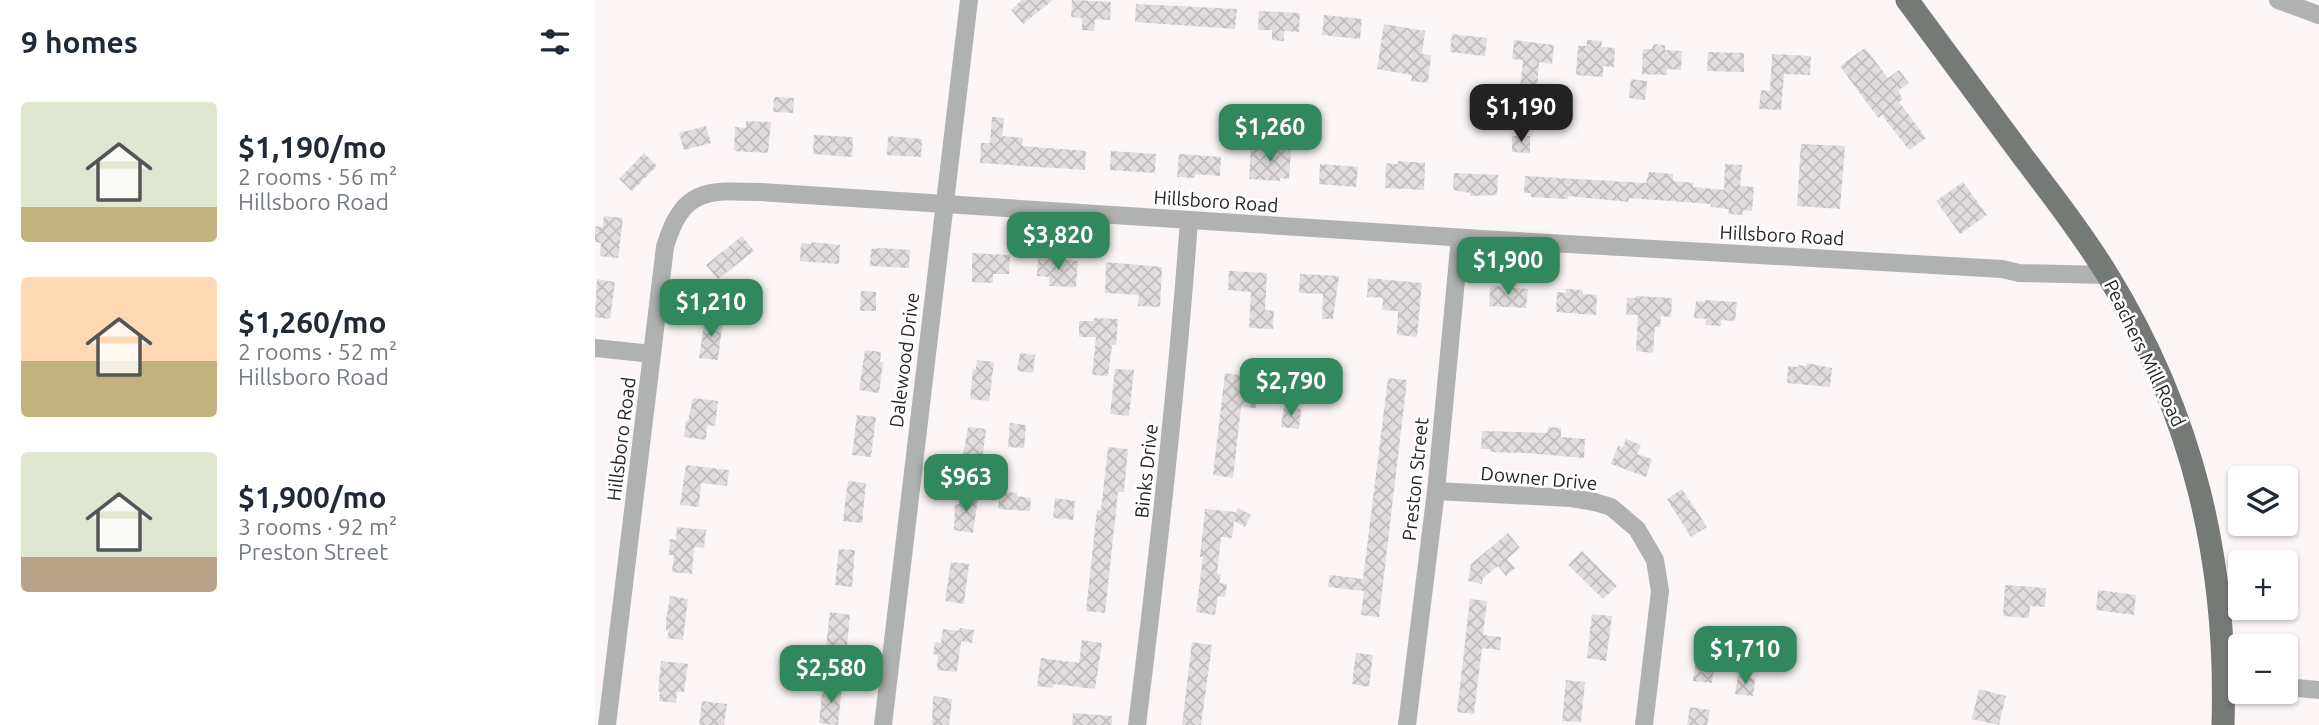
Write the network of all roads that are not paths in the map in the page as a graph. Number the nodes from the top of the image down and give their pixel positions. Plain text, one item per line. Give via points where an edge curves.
1 (969, 0) edge
2 (1907, 0) edge
3 (2279, 0) edge
4 (2319, 15) edge
5 (944, 204) junction
6 (1189, 220) junction
7 (1460, 238) junction
8 (2108, 275) junction
9 (595, 348) edge
10 (652, 354) junction
11 (1436, 491) junction
12 (2228, 658) edge
13 (2298, 688) edge
14 (2319, 690) edge
15 (2228, 702) edge
16 (607, 725) edge
17 (883, 725) edge
18 (1137, 725) edge
19 (1407, 725) edge
20 (1644, 725) edge
21 (2223, 725) edge

1 - 5 street, Dalewood Drive
2 - 8 main road, Peachers Mill Road
3 - 4 street
5 - 6 street, Hillsboro Road
5 - 10 street, Hillsboro Road via 735,191 691,200 674,219 665,247
5 - 17 street, Dalewood Drive
6 - 7 street, Hillsboro Road
6 - 18 street, Binks Drive via 1167,482
7 - 8 street, Hillsboro Road
7 - 11 street, Preston Street
8 - 12 main road, Peachers Mill Road via 2180,421 2199,482
9 - 10 street
10 - 16 street, Hillsboro Road
11 - 19 street, Preston Street
11 - 20 street, Downer Drive via 1595,502 1611,507 1637,529 1655,560 1660,591
13 - 14 street
15 - 21 main road, Peachers Mill Road

